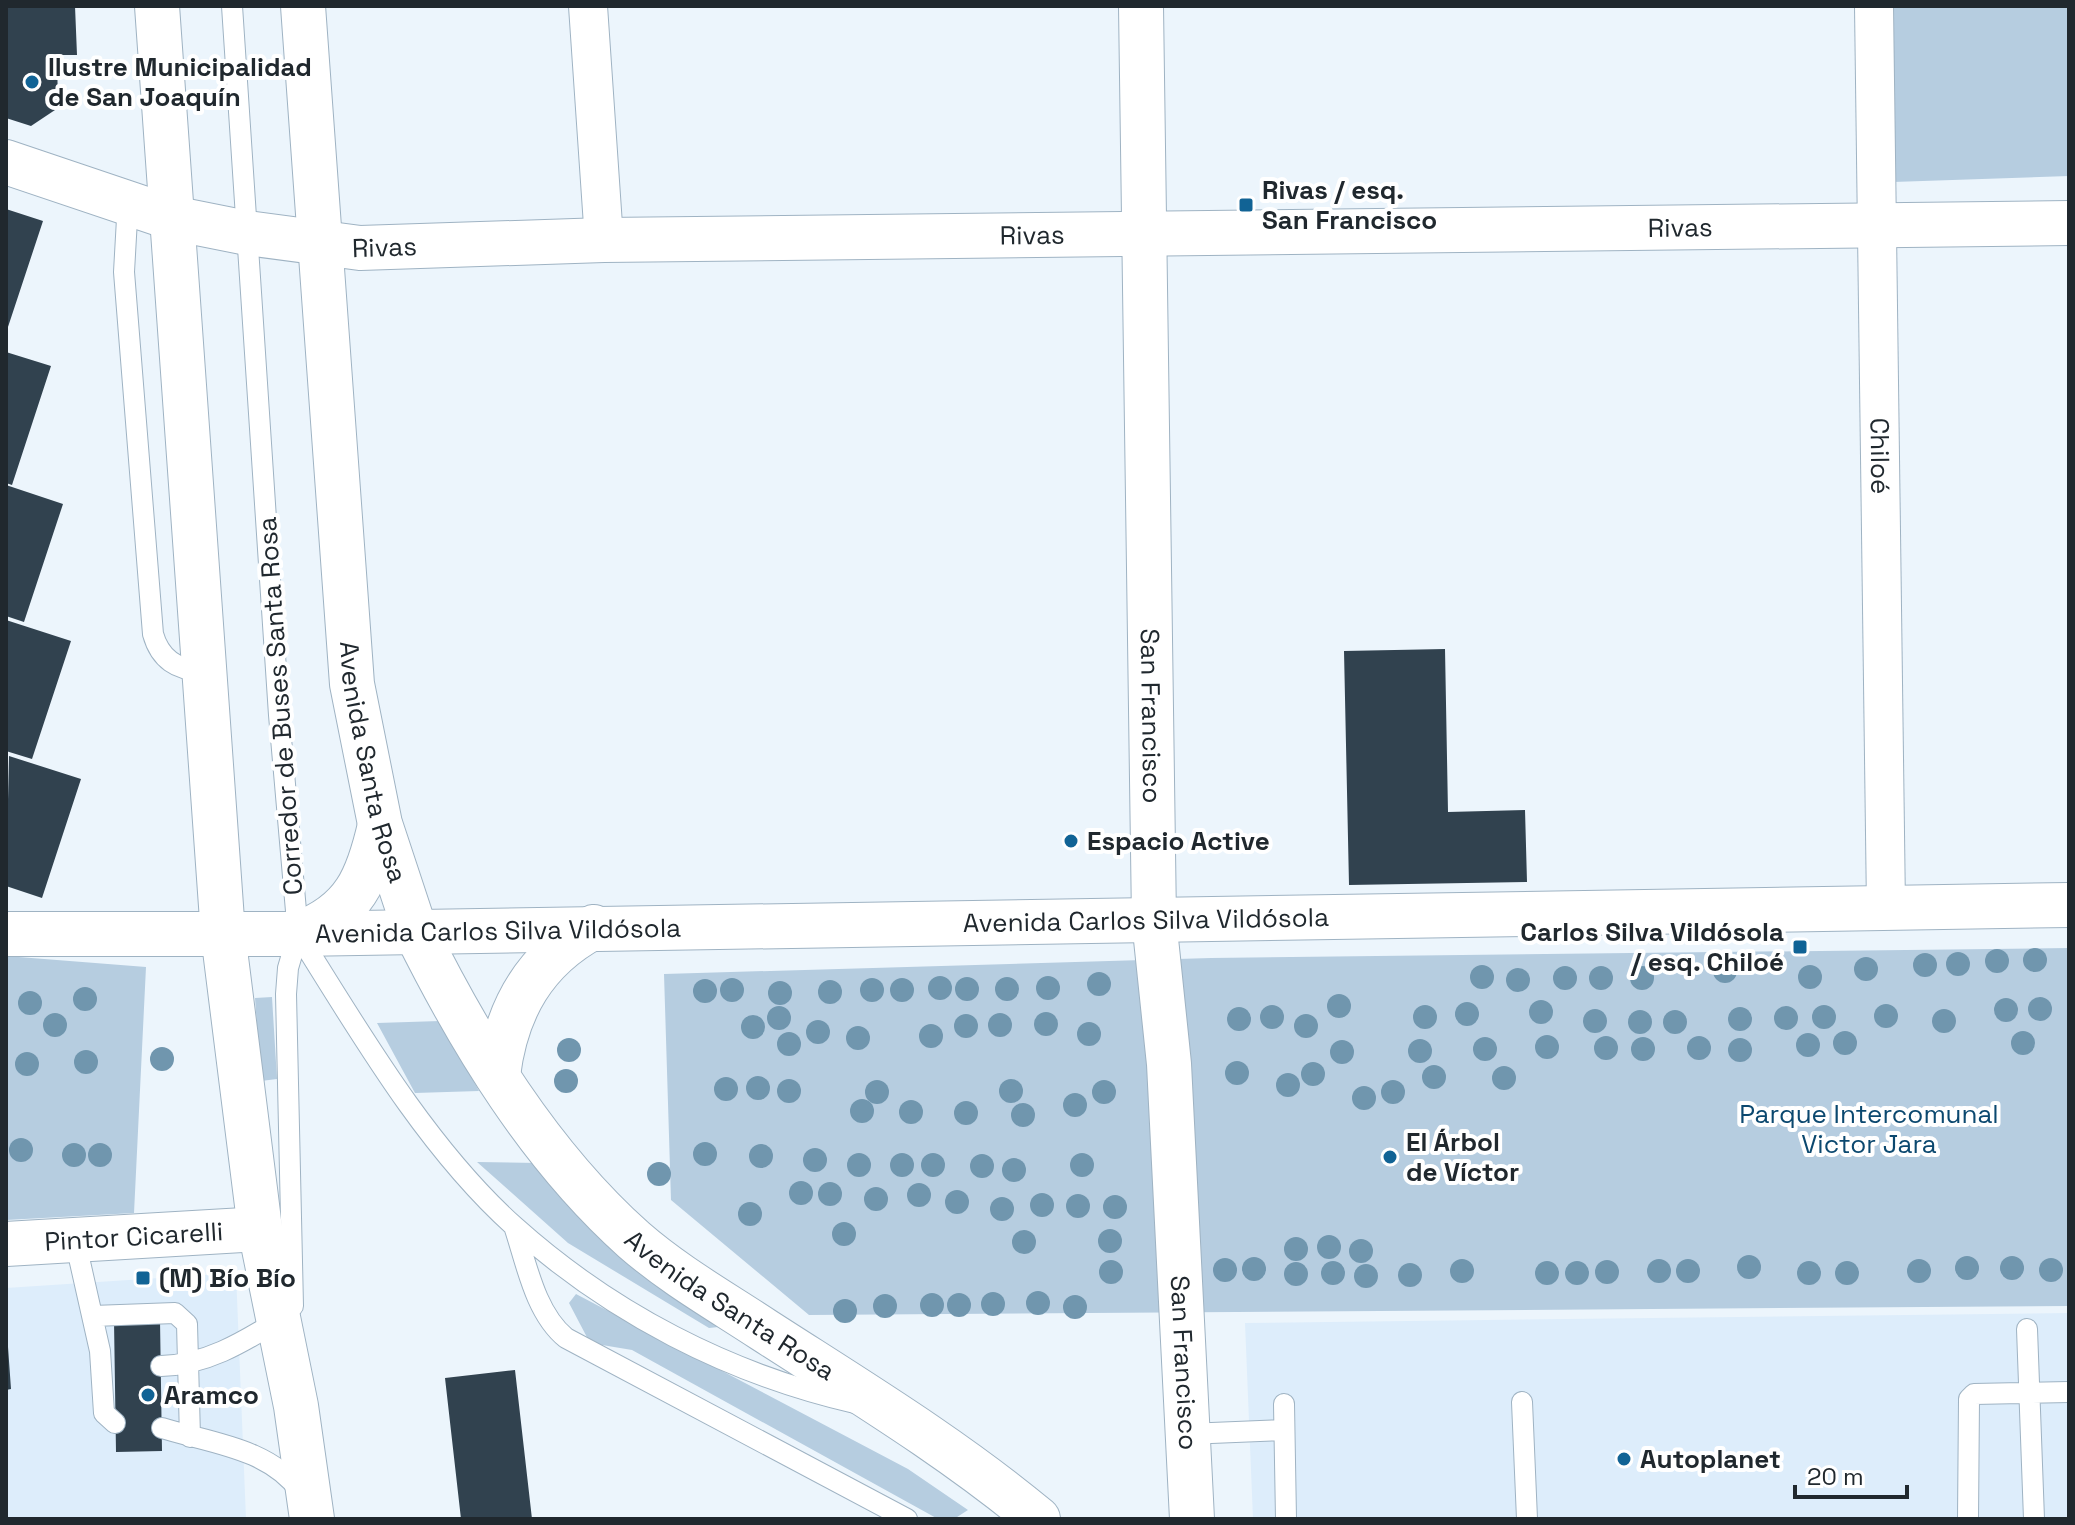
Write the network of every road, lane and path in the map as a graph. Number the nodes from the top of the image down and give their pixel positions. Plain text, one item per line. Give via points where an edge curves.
1 (157, 6) edge
2 (232, 6) edge
3 (303, 6) edge
4 (588, 6) edge
5 (1141, 6) edge
6 (1874, 6) edge
7 (6, 162) edge
8 (128, 201) junction
9 (172, 218) junction
10 (2069, 223) edge
11 (1877, 225) junction
12 (247, 233) junction
13 (1144, 234) junction
14 (604, 240) junction
15 (318, 243) junction
16 (203, 670) junction
17 (380, 824) junction
18 (2069, 905) edge
19 (1886, 908) junction
20 (1154, 920) junction
21 (594, 927) junction
22 (415, 930) junction
23 (6, 934) edge
24 (223, 934) junction
25 (298, 934) junction
26 (498, 1075) junction
27 (514, 1226) junction
28 (260, 1229) junction
29 (75, 1240) junction
30 (6, 1244) edge
31 (93, 1316) junction
32 (279, 1320) junction
33 (2027, 1329) dead end
34 (188, 1365) junction
35 (161, 1366) dead end
36 (2029, 1392) junction
37 (2069, 1392) edge
38 (1522, 1402) dead end
39 (1284, 1404) dead end
40 (296, 1406) junction
41 (890, 1411) junction
42 (115, 1423) dead end
43 (162, 1428) dead end
44 (1284, 1430) junction
45 (1187, 1434) junction
46 (190, 1437) junction
47 (311, 1513) edge
48 (907, 1519) edge
49 (1038, 1519) edge
50 (1192, 1519) edge
51 (1286, 1519) edge
52 (1527, 1519) edge
53 (1968, 1519) edge
54 (2034, 1519) edge

1 - 9 main road
2 - 12 lane, Corredor de Buses Santa Rosa
3 - 15 main road, Avenida Santa Rosa
4 - 14 street
5 - 13 main road, San Francisco
6 - 11 street, Chiloé
7 - 8 main road, Rivas
8 - 9 main road, Rivas
8 - 16 lane via 124,272 153,634 164,658 189,670
9 - 12 main road, Rivas
9 - 16 main road
10 - 11 main road, Rivas
11 - 13 main road, Rivas
11 - 19 street, Chiloé
12 - 15 main road, Rivas
12 - 25 lane, Corredor de Buses Santa Rosa
13 - 14 main road, Rivas
13 - 20 main road, San Francisco
14 - 15 main road, Rivas via 360,248
15 - 17 main road, Avenida Santa Rosa via 352,684
16 - 24 main road
17 - 22 main road, Avenida Santa Rosa
17 - 25 main road via 357,890 325,924
18 - 19 main road, Avenida Carlos Silva Vildósola
19 - 20 main road, Avenida Carlos Silva Vildósola
20 - 21 main road, Avenida Carlos Silva Vildósola
20 - 45 main road, San Francisco via 1169,1064
21 - 22 main road, Avenida Carlos Silva Vildósola
21 - 26 main road via 559,949 522,992 506,1032
22 - 25 main road, Avenida Carlos Silva Vildósola
22 - 26 main road, Avenida Santa Rosa
23 - 24 main road, Avenida Carlos Silva Vildósola
24 - 25 main road, Avenida Carlos Silva Vildósola
24 - 28 main road
25 - 27 lane via 403,1095 472,1183
25 - 40 lane, Corredor de Buses Santa Rosa via 288,968 286,1034
26 - 41 main road, Avenida Santa Rosa via 567,1173 637,1242 682,1277
27 - 41 lane via 604,1295 703,1353 808,1392
27 - 48 lane via 543,1308 566,1338
28 - 29 main road, Pintor Cicarelli
28 - 32 main road
29 - 30 main road, Pintor Cicarelli
29 - 31 lane
31 - 34 lane via 175,1313 187,1324
31 - 42 lane via 108,1366 104,1413
32 - 34 lane
32 - 40 main road
33 - 36 lane
34 - 35 lane
34 - 46 lane
36 - 37 lane
36 - 53 lane via 1974,1394 1969,1399
36 - 54 lane
38 - 52 lane
39 - 44 lane
40 - 47 main road
41 - 49 main road, Avenida Santa Rosa via 997,1484
43 - 46 lane
44 - 45 lane
44 - 51 lane
45 - 50 main road, San Francisco
46 - 47 lane via 273,1464 291,1479

